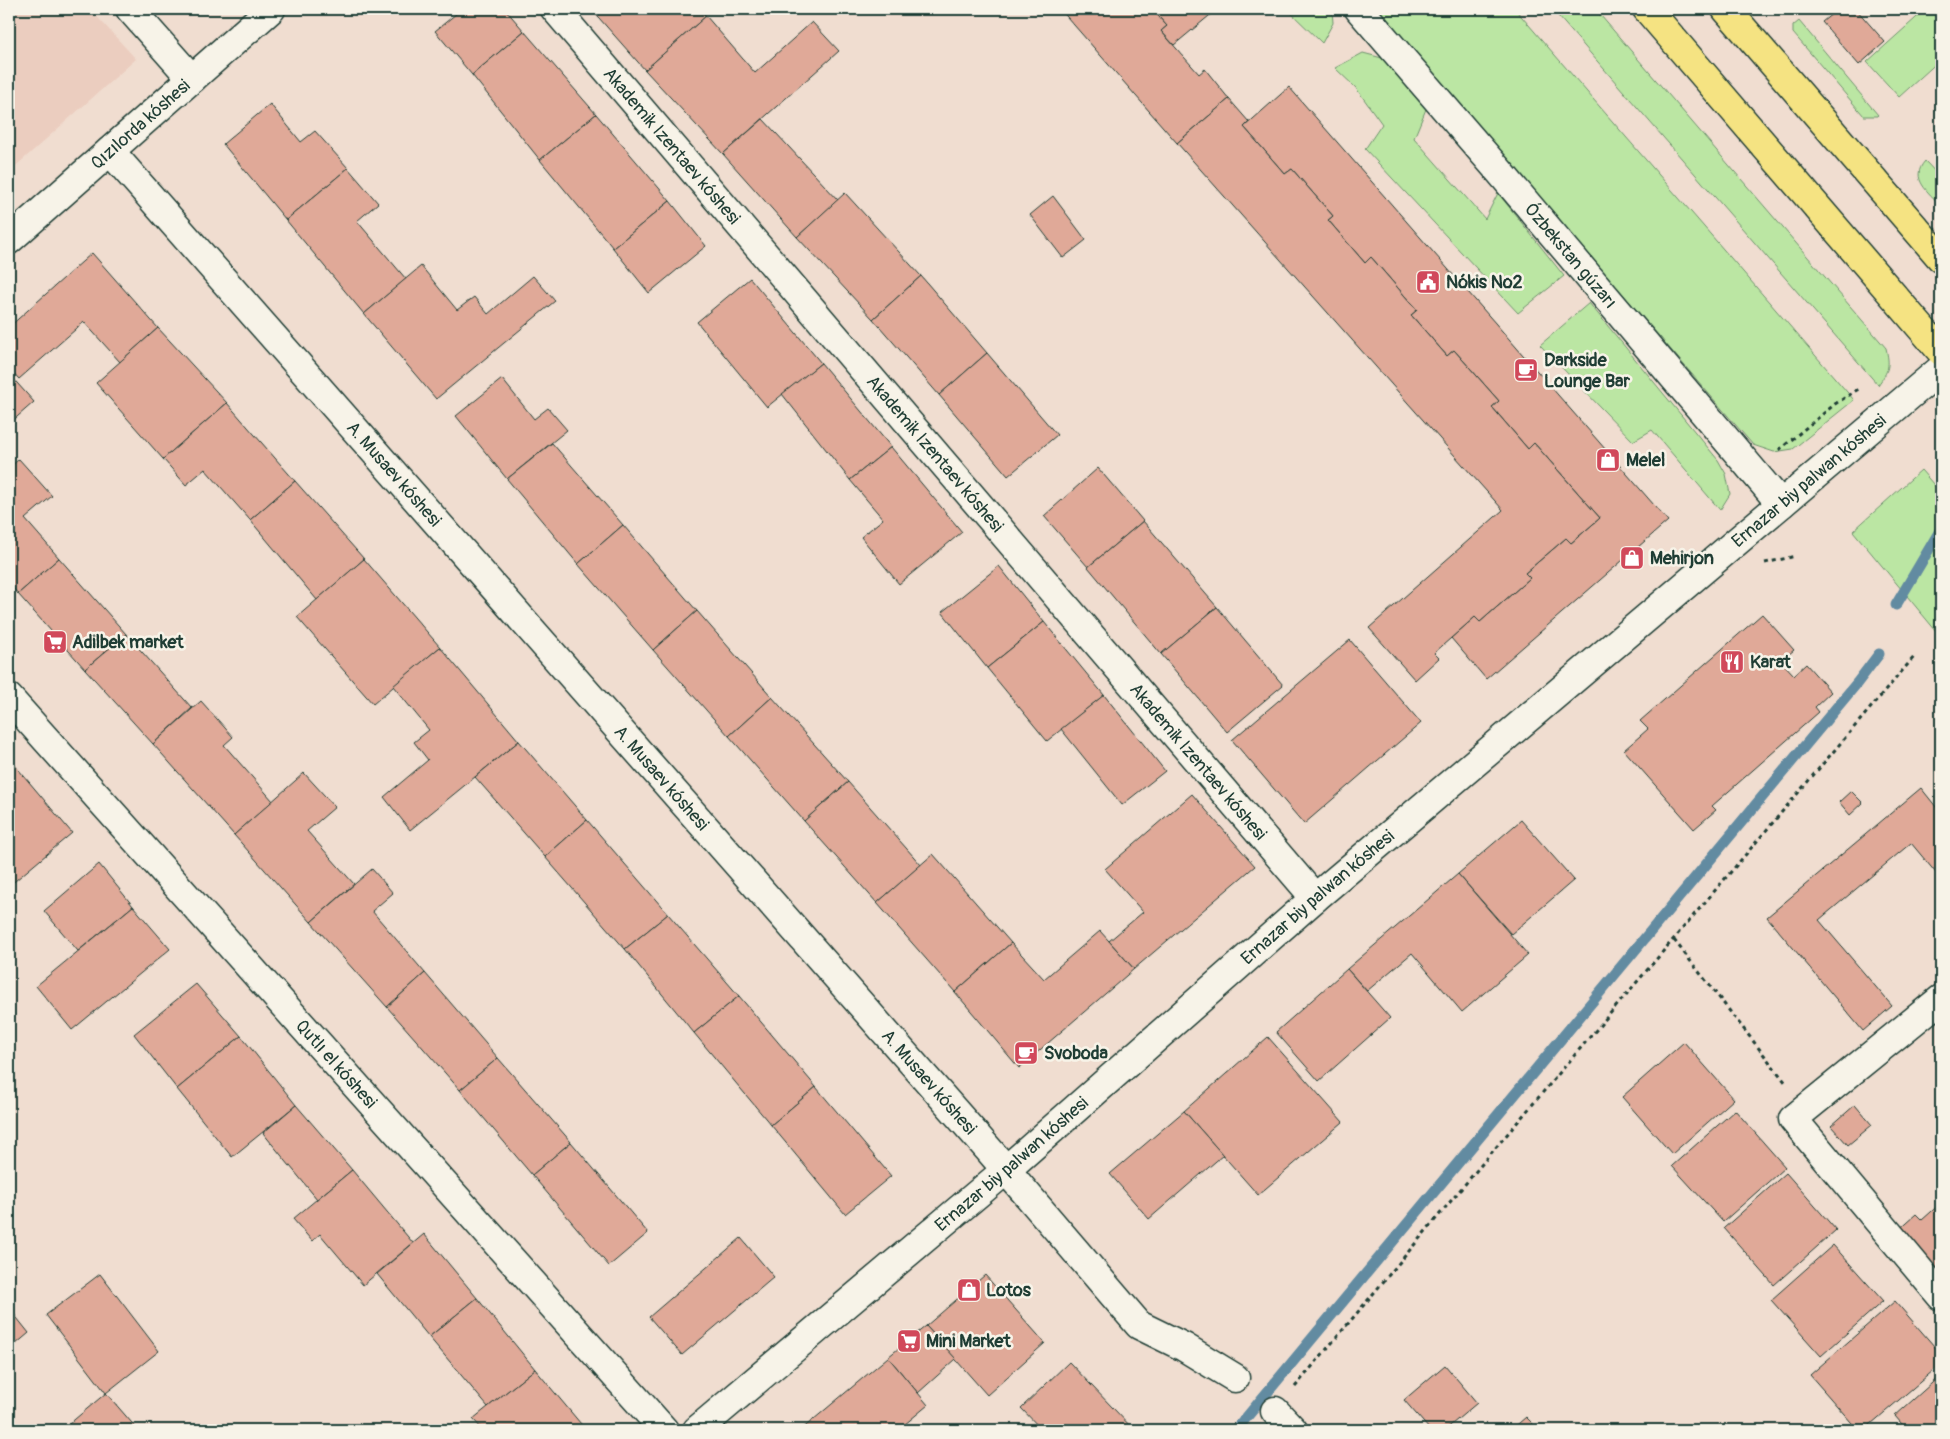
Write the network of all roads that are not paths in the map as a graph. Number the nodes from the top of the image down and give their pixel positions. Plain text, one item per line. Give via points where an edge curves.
1 (130, 9) edge
2 (271, 9) edge
3 (555, 9) edge
4 (1359, 9) edge
5 (1647, 9) edge
6 (1726, 9) edge
7 (192, 79) junction
8 (110, 151) junction
9 (9, 240) edge
10 (1941, 258) edge
11 (1941, 351) edge
12 (1941, 369) edge
13 (1781, 504) junction
14 (9, 698) edge
15 (1315, 898) junction
16 (1941, 999) edge
17 (1006, 1170) junction
18 (1941, 1296) edge
19 (1235, 1378) dead end
20 (1275, 1410) road end
21 (664, 1430) edge
22 (697, 1430) edge
23 (1293, 1430) edge

1 - 7 street
2 - 7 street, Qızılorda kóshesi
3 - 15 street, Akademik Izentaev kóshesi
4 - 13 street, Ózbekstan gúzarı
5 - 11 main road
6 - 10 main road
7 - 8 street, Qızılorda kóshesi
8 - 9 street, Qızılorda kóshesi
8 - 17 street, A. Musaev kóshesi
12 - 13 street, Ernazar biy palwan kóshesi
13 - 15 street, Ernazar biy palwan kóshesi
14 - 21 street, Qutlı el kóshesi
15 - 17 street, Ernazar biy palwan kóshesi
16 - 18 street via 1793,1120
17 - 19 street, A. Musaev kóshesi via 1139,1325 1184,1346
17 - 22 street, Ernazar biy palwan kóshesi
20 - 23 street

